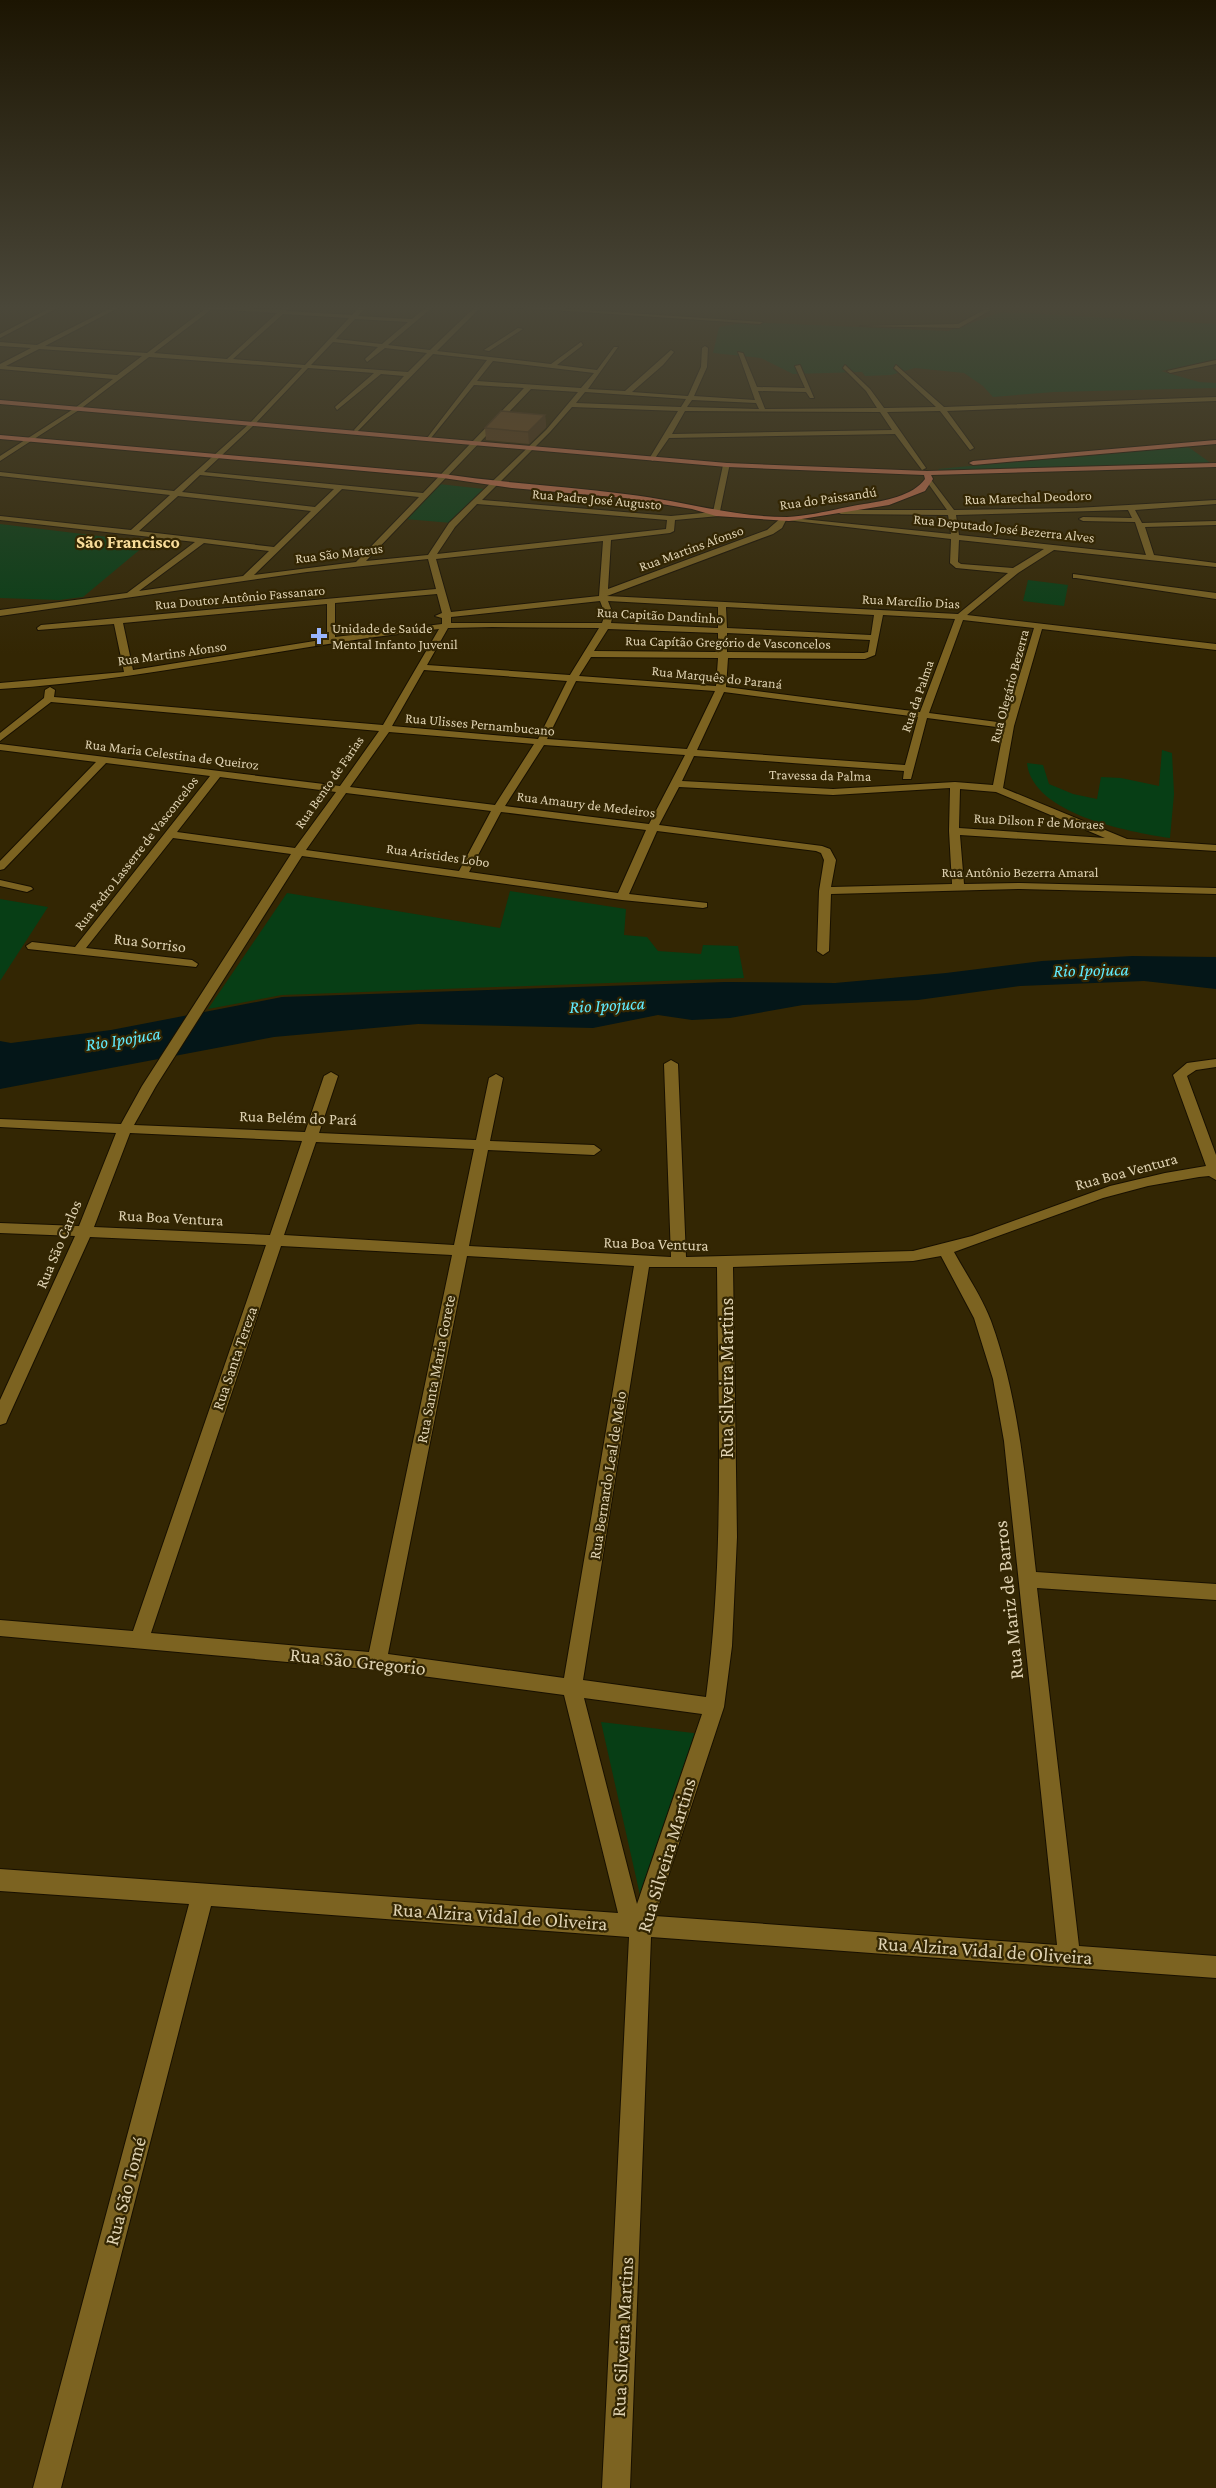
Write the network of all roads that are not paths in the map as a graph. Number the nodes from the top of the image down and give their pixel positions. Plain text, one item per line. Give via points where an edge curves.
1 (57, 422) edge
2 (230, 422) edge
3 (364, 422) edge
4 (441, 422) edge
5 (495, 422) edge
6 (555, 422) edge
7 (675, 422) edge
8 (889, 422) edge
9 (951, 422) edge
10 (252, 424) junction
11 (356, 431) junction
12 (896, 432) junction
13 (667, 436) junction
14 (0, 437) edge
15 (429, 437) junction
16 (30, 440) junction
17 (475, 442) junction
18 (1216, 442) edge
19 (1182, 445) junction
20 (531, 448) junction
21 (970, 448) dead end
22 (1192, 451) dead end
23 (216, 455) junction
24 (1202, 458) dead end
25 (0, 459) edge
26 (654, 459) junction
27 (988, 462) junction
28 (727, 465) junction
29 (1214, 465) edge
30 (197, 472) junction
31 (1000, 472) junction
32 (926, 473) junction
33 (0, 474) edge
34 (443, 476) junction
35 (494, 483) junction
36 (340, 487) junction
37 (176, 493) junction
38 (423, 495) junction
39 (476, 502) junction
40 (1216, 502) edge
41 (1130, 508) junction
42 (317, 509) junction
43 (841, 512) junction
44 (952, 513) junction
45 (716, 514) junction
46 (648, 517) junction
47 (0, 518) edge
48 (671, 518) junction
49 (1073, 518) dead end
50 (785, 519) junction
51 (1138, 522) junction
52 (1216, 523) edge
53 (133, 533) junction
54 (643, 534) junction
55 (955, 536) junction
56 (607, 538) junction
57 (202, 542) junction
58 (1053, 547) junction
59 (274, 549) junction
60 (1207, 554) dead end
61 (431, 556) junction
62 (1151, 558) junction
63 (359, 564) junction
64 (1216, 565) edge
65 (1015, 571) junction
66 (1076, 576) dead end
67 (246, 578) junction
68 (441, 591) junction
69 (128, 595) junction
70 (603, 596) junction
71 (1216, 596) edge
72 (331, 602) junction
73 (722, 604) junction
74 (0, 613) edge
75 (879, 613) junction
76 (960, 617) junction
77 (446, 620) junction
78 (118, 621) junction
79 (606, 625) junction
80 (1040, 626) junction
81 (41, 628) dead end
82 (723, 631) junction
83 (1216, 634) edge
84 (874, 638) junction
85 (331, 640) junction
86 (1212, 646) edge
87 (587, 654) junction
88 (723, 657) junction
89 (420, 667) junction
90 (129, 673) junction
91 (572, 679) junction
92 (51, 684) junction
93 (0, 686) edge
94 (721, 688) junction
95 (49, 699) junction
96 (923, 716) junction
97 (1009, 726) junction
98 (385, 730) junction
99 (0, 738) edge
100 (541, 742) junction
101 (0, 747) edge
102 (691, 753) junction
103 (104, 759) junction
104 (909, 768) junction
105 (218, 773) junction
106 (676, 784) junction
107 (955, 785) junction
108 (906, 786) junction
109 (340, 789) junction
110 (998, 789) junction
111 (498, 808) junction
112 (652, 827) junction
113 (954, 831) junction
114 (170, 834) junction
115 (1123, 841) junction
116 (1216, 848) edge
117 (299, 851) junction
118 (0, 867) edge
119 (463, 873) junction
120 (0, 883) edge
121 (958, 886) junction
122 (27, 889) dead end
123 (825, 891) junction
124 (1216, 891) edge
125 (622, 897) junction
126 (703, 904) dead end
127 (32, 946) dead end
128 (78, 951) junction
129 (823, 951) dead end
130 (192, 964) dead end
131 (1216, 1063) edge
132 (671, 1064) dead end
133 (331, 1076) dead end
134 (496, 1078) dead end
135 (149, 1086) joint
136 (0, 1123) edge
137 (124, 1130) junction
138 (311, 1135) junction
139 (482, 1144) junction
140 (594, 1150) dead end
141 (1216, 1171) edge
142 (0, 1228) edge
143 (85, 1231) junction
144 (274, 1240) junction
145 (459, 1250) junction
146 (946, 1251) junction
147 (642, 1262) junction
148 (726, 1262) junction
149 (679, 1263) junction
150 (2, 1409) edge
151 (1029, 1579) junction
152 (1216, 1592) edge
153 (0, 1628) edge
154 (139, 1640) junction
155 (377, 1661) junction
156 (572, 1689) junction
157 (714, 1707) junction
158 (0, 1880) edge
159 (203, 1894) junction
160 (636, 1927) junction
161 (1068, 1955) junction
162 (1216, 1966) edge
163 (47, 2488) edge
164 (616, 2488) edge

1 - 16 street
2 - 10 main road
3 - 11 street
4 - 15 street
5 - 17 street
6 - 20 street
7 - 13 street
8 - 12 street
9 - 21 street
10 - 11 main road
10 - 23 street
11 - 15 main road
12 - 13 street
12 - 32 street
13 - 26 street
14 - 16 main road, Rua do Paissandú
15 - 17 main road
16 - 23 main road, Rua do Paissandú
16 - 25 street
17 - 20 main road
17 - 34 street
18 - 19 main road
19 - 22 main road
19 - 27 main road
20 - 26 main road
20 - 35 street
23 - 30 street
23 - 34 main road, Rua do Paissandú
24 - 29 main road
26 - 28 main road
27 - 31 main road via 988,469
27 - 32 main road
28 - 32 main road
28 - 45 street
29 - 31 main road
30 - 36 street
30 - 37 street
31 - 32 main road
32 - 43 main road, Rua do Paissandú via 922,489 910,495
32 - 44 street
33 - 37 street
34 - 35 main road, Rua do Paissandú
34 - 38 street
35 - 39 street
35 - 45 main road, Rua do Paissandú via 635,498
36 - 38 street
36 - 42 street
37 - 42 street
37 - 53 street
38 - 63 street
39 - 46 street, Rua Padre José Augusto
39 - 61 street via 452,525
40 - 41 street, Rua Marechal Deodoro
41 - 44 street, Rua Marechal Deodoro
41 - 51 street
42 - 59 street
43 - 44 street, Rua Marechal Deodoro
43 - 50 main road, Rua do Paissandú
44 - 55 street
45 - 48 street, Rua Padre José Augusto
45 - 50 main road, Rua do Paissandú
46 - 48 street, Rua Padre José Augusto
46 - 54 street
47 - 53 street
48 - 54 street, Rua São Mateus via 670,531
49 - 51 street
50 - 55 street, Rua Deputado José Bezerra Alves
50 - 70 street, Rua Martins Afonso via 770,532
51 - 52 street
51 - 62 street
53 - 57 street
54 - 56 street, Rua São Mateus
55 - 58 street, Rua Deputado José Bezerra Alves
55 - 65 street via 954,563 958,566
56 - 61 street, Rua São Mateus
56 - 70 street
57 - 59 street
57 - 69 street
58 - 62 street, Rua Deputado José Bezerra Alves
58 - 65 street
59 - 67 street
60 - 62 street
61 - 63 street, Rua São Mateus
61 - 68 street
62 - 64 street, Rua Deputado José Bezerra Alves
63 - 67 street, Rua São Mateus
65 - 76 street
66 - 71 street
67 - 69 street, Rua São Mateus
68 - 72 street, Rua Doutor Antônio Fassanaro
68 - 77 street
69 - 74 street, Rua São Mateus
70 - 73 street, Rua Marcílio Dias
70 - 77 street, Rua Martins Afonso
70 - 79 street via 609,614
72 - 78 street, Rua Doutor Antônio Fassanaro
72 - 85 street
73 - 75 street, Rua Marcílio Dias
73 - 82 street
75 - 76 street, Rua Marcílio Dias
75 - 84 street
76 - 80 street, Rua Marcílio Dias
76 - 96 street, Rua da Palma
77 - 79 street, Rua Capitão Dandinho
77 - 85 street, Rua Martins Afonso
77 - 89 street, Rua Bento de Farias
78 - 81 street, Rua Doutor Antônio Fassanaro
78 - 90 street
79 - 82 street, Rua Capitão Dandinho
79 - 87 street
80 - 86 street, Rua Marcílio Dias
80 - 97 street, Rua Olegário Bezerra
82 - 84 street, Rua Capitão Dandinho
82 - 88 street
83 - 86 street
84 - 88 street, Rua Capítão Gregório de Vasconcelos via 869,655
85 - 90 street, Rua Martins Afonso
87 - 88 street, Rua Capítão Gregório de Vasconcelos
87 - 91 street
88 - 94 street
89 - 91 street, Rua Marquês do Paraná
89 - 98 street, Rua Bento de Farias
90 - 92 street, Rua Martins Afonso
91 - 94 street, Rua Marquês do Paraná
91 - 100 street
92 - 93 street, Rua Martins Afonso
92 - 95 street
94 - 96 street, Rua Marquês do Paraná
94 - 102 street
95 - 98 street, Rua Ulisses Pernambucano
95 - 99 street
96 - 97 street, Rua Marquês do Paraná
96 - 104 street, Rua da Palma
97 - 110 street, Rua Olegário Bezerra
98 - 100 street, Rua Ulisses Pernambucano
98 - 109 street, Rua Bento de Farias
100 - 102 street, Rua Ulisses Pernambucano
100 - 111 street
101 - 103 street, Rua Maria Celestina de Queiroz
102 - 104 street, Rua Ulisses Pernambucano
102 - 106 street
103 - 105 street, Rua Maria Celestina de Queiroz
103 - 118 street
104 - 108 street, Rua da Palma
105 - 109 street, Rua Maria Celestina de Queiroz
105 - 114 street, Rua Pedro Lasserre de Vasconcelos
106 - 108 street, Travessa da Palma via 832,792
106 - 112 street
107 - 108 street, Travessa da Palma
107 - 110 street, Travessa da Palma
107 - 113 street
109 - 111 street, Rua Amaury de Medeiros
109 - 117 street, Rua Bento de Farias
110 - 115 street, Travessa da Palma
111 - 112 street, Rua Amaury de Medeiros
111 - 119 street
112 - 123 street, Rua Amaury de Medeiros via 826,851 830,860
112 - 125 street
113 - 115 street, Rua Dilson F de Moraes
113 - 121 street
114 - 117 street, Rua Aristides Lobo
114 - 128 street, Rua Pedro Lasserre de Vasconcelos
115 - 116 street, Rua Dilson F de Moraes
117 - 119 street, Rua Aristides Lobo
117 - 135 street, Rua Bento de Farias
119 - 125 street, Rua Aristides Lobo
120 - 122 street
121 - 123 street, Rua Antônio Bezerra Amaral
121 - 124 street, Rua Antônio Bezerra Amaral
123 - 129 street
125 - 126 street, Rua Aristides Lobo
127 - 128 street, Rua Sorriso
128 - 130 street, Rua Sorriso
131 - 141 street via 1192,1066 1180,1075
132 - 149 street
133 - 138 street, Rua Santa Tereza
134 - 139 street, Rua Santa Maria Gorete
135 - 137 street, Rua São Carlos
136 - 137 street, Rua Belém do Pará
137 - 138 street, Rua Belém do Pará
137 - 143 street, Rua São Carlos
138 - 139 street, Rua Belém do Pará
138 - 144 street, Rua Santa Tereza
139 - 140 street, Rua Belém do Pará
139 - 145 street, Rua Santa Maria Gorete
141 - 146 street, Rua Boa Ventura via 1161,1179 1084,1199
142 - 143 street, Rua Boa Ventura
143 - 144 street, Rua Boa Ventura
143 - 150 street, Rua São Carlos
144 - 145 street, Rua Boa Ventura
144 - 154 street, Rua Santa Tereza
145 - 147 street, Rua Boa Ventura
145 - 155 street, Rua Santa Maria Gorete
146 - 148 street, Rua Boa Ventura via 913,1256
146 - 151 street, Rua Mariz de Barros via 982,1318 1001,1379
147 - 149 street, Rua Boa Ventura
147 - 156 street, Rua Bernardo Leal de Melo
148 - 149 street, Rua Boa Ventura
148 - 157 street, Rua Silveira Martins via 728,1537
151 - 152 street
151 - 161 street, Rua Mariz de Barros
153 - 154 street, Rua São Gregorio
154 - 155 street, Rua São Gregorio
155 - 156 street, Rua São Gregorio
156 - 157 street, Rua São Gregorio
156 - 160 street
157 - 160 street, Rua Silveira Martins
158 - 159 street, Rua Alzira Vidal de Oliveira
159 - 160 street, Rua Alzira Vidal de Oliveira
159 - 163 street, Rua São Tomé
160 - 161 street, Rua Alzira Vidal de Oliveira
160 - 164 street, Rua Silveira Martins
161 - 162 street, Rua Alzira Vidal de Oliveira

